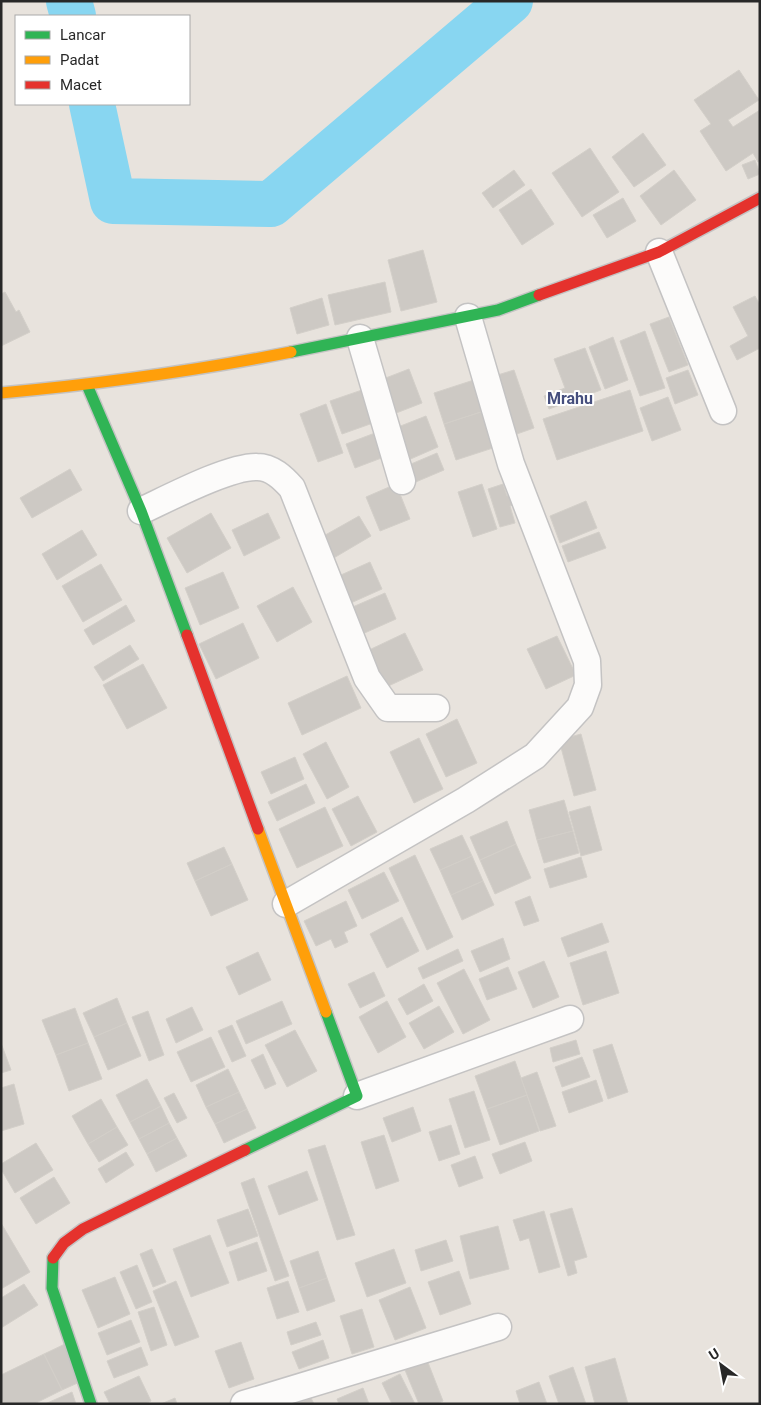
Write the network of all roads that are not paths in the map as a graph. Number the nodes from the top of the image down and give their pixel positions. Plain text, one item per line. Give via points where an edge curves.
1 (760, 198) edge
2 (659, 252) junction
3 (468, 317) junction
4 (360, 338) junction
5 (87, 385) junction
6 (1, 392) edge
7 (722, 411) dead end
8 (402, 481) dead end
9 (141, 511) junction
10 (436, 708) dead end
11 (286, 904) junction
12 (570, 1019) dead end
13 (357, 1096) junction
14 (498, 1327) dead end
15 (91, 1404) edge
16 (244, 1404) edge

1 - 2 street
2 - 3 street via 498,310
2 - 7 street
3 - 4 street
3 - 11 street via 511,464 587,661 588,685 574,716 535,756 466,800
4 - 5 street via 226,365
4 - 8 street
5 - 6 street
5 - 9 street
9 - 10 street via 206,481 239,470 257,466 279,474 292,488 367,678 379,698 388,708
9 - 11 street
11 - 13 street
12 - 13 street
13 - 15 street via 83,1229 64,1243 51,1260 52,1288
14 - 16 street

